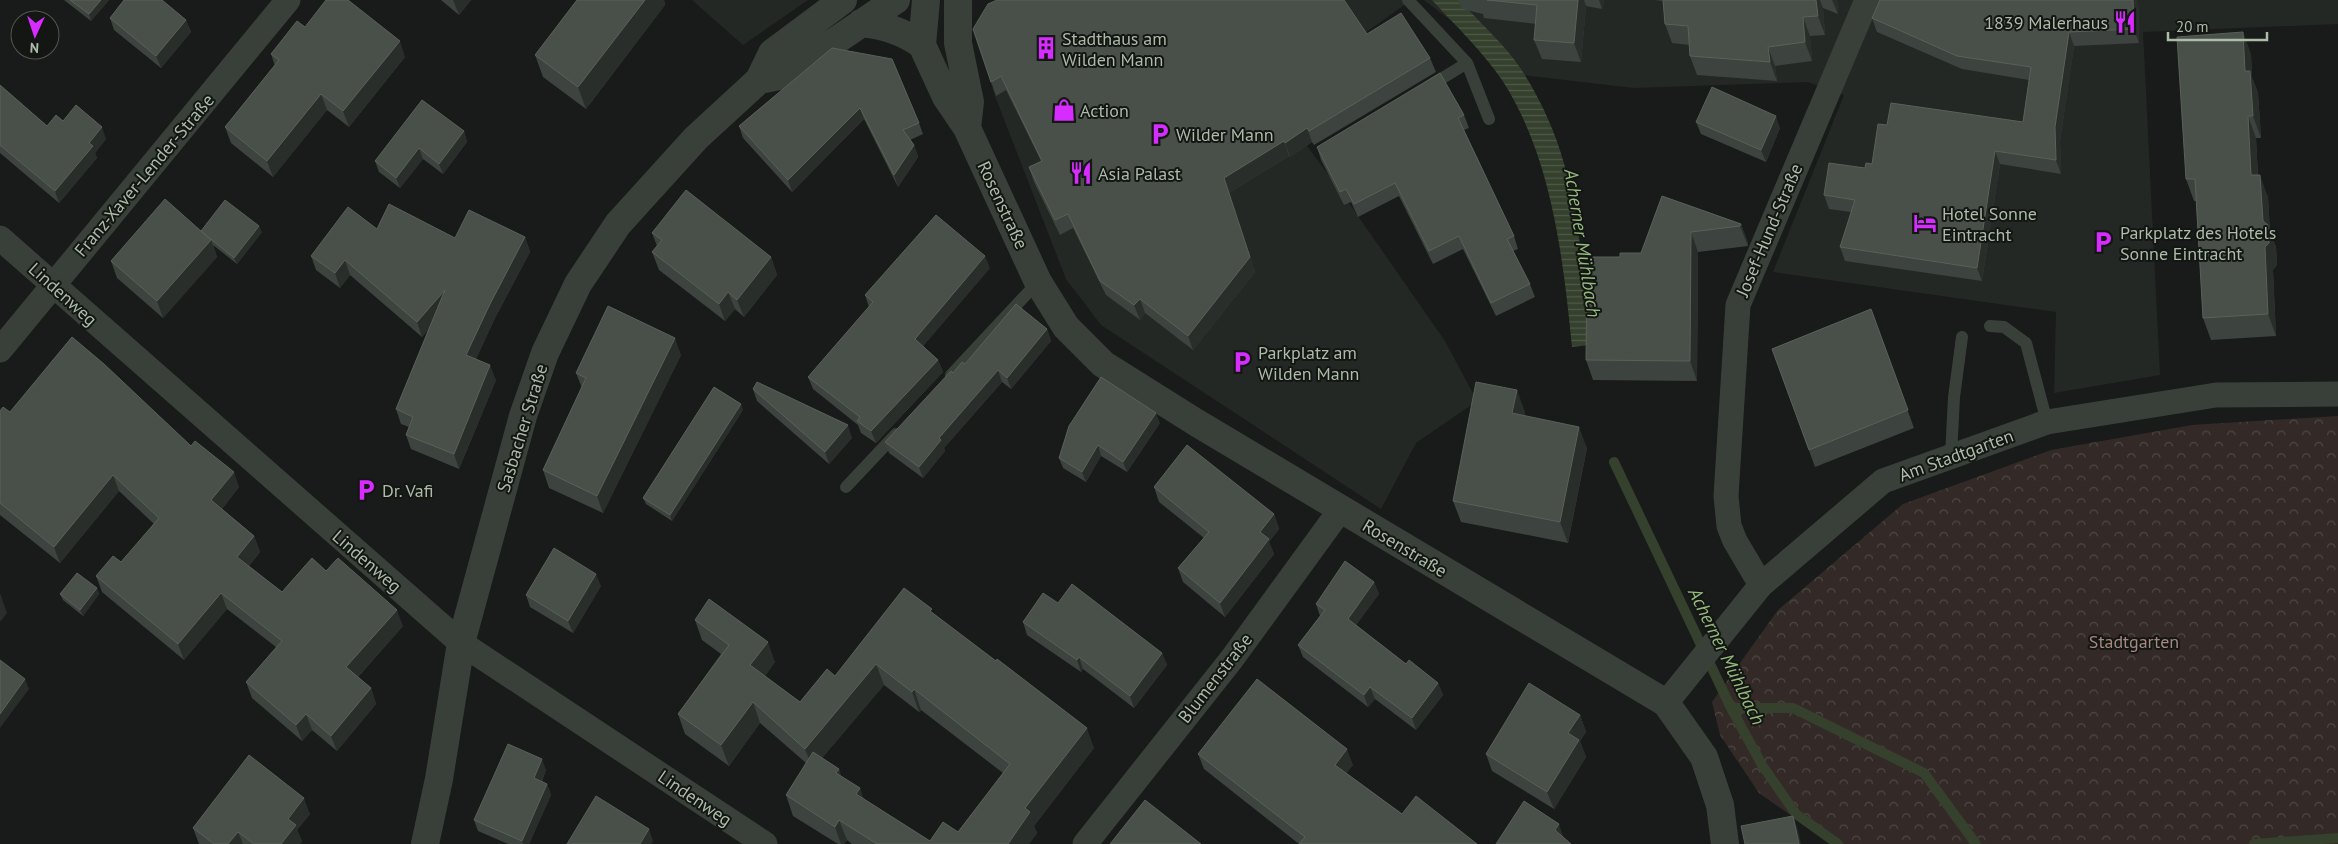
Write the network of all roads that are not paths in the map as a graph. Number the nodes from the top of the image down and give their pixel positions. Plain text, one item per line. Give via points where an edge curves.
1 (288, 0) edge
2 (843, 0) edge
3 (896, 0) edge
4 (926, 0) edge
5 (958, 0) edge
6 (1408, 0) edge
7 (1867, 0) edge
8 (860, 23) junction
9 (922, 45) junction
10 (1467, 64) junction
11 (759, 80) junction
12 (1417, 93) edge
13 (1488, 120) dead end
14 (967, 128) junction
15 (0, 238) edge
16 (1038, 282) junction
17 (52, 285) junction
18 (1990, 326) dead end
19 (1962, 337) dead end
20 (0, 350) edge
21 (945, 381) edge
22 (2338, 394) edge
23 (2047, 422) junction
24 (906, 424) edge
25 (1951, 456) junction
26 (846, 487) dead end
27 (1341, 509) junction
28 (1761, 585) junction
29 (461, 643) junction
30 (1666, 703) junction
31 (425, 844) edge
32 (765, 844) edge
33 (1085, 844) edge
34 (1725, 844) edge

1 - 17 street, Franz-Xaver-Lender-Straße
2 - 11 street, Sasbacher Straße via 772,53
3 - 8 street
4 - 9 street, Rosenstraße
5 - 14 street via 958,43 970,102
6 - 10 lane
7 - 28 street, Josef-Hund-Straße via 1738,305 1726,496 1729,526
8 - 9 street via 884,25
8 - 11 street via 785,75
9 - 14 street, Rosenstraße via 946,97
10 - 12 lane
10 - 13 lane
11 - 29 street, Sasbacher Straße via 696,138 618,224 578,284 545,353 523,416
14 - 16 street, Rosenstraße
15 - 17 street, Lindenweg
16 - 21 lane
16 - 27 street, Rosenstraße via 1066,327 1103,364
17 - 20 street, Franz-Xaver-Lender-Straße
17 - 29 street, Lindenweg
18 - 23 lane via 2004,327 2026,343
19 - 25 lane
22 - 23 street, Am Stadtgarten via 2216,395
23 - 25 street, Am Stadtgarten
24 - 26 lane
25 - 28 street, Am Stadtgarten via 1883,481
27 - 30 street, Rosenstraße
27 - 33 street, Blumenstraße via 1231,660
28 - 30 street, Am Stadtgarten
29 - 31 street, Sasbacher Straße
29 - 32 street, Lindenweg
30 - 34 street, Rosenstraße via 1704,757 1720,805

